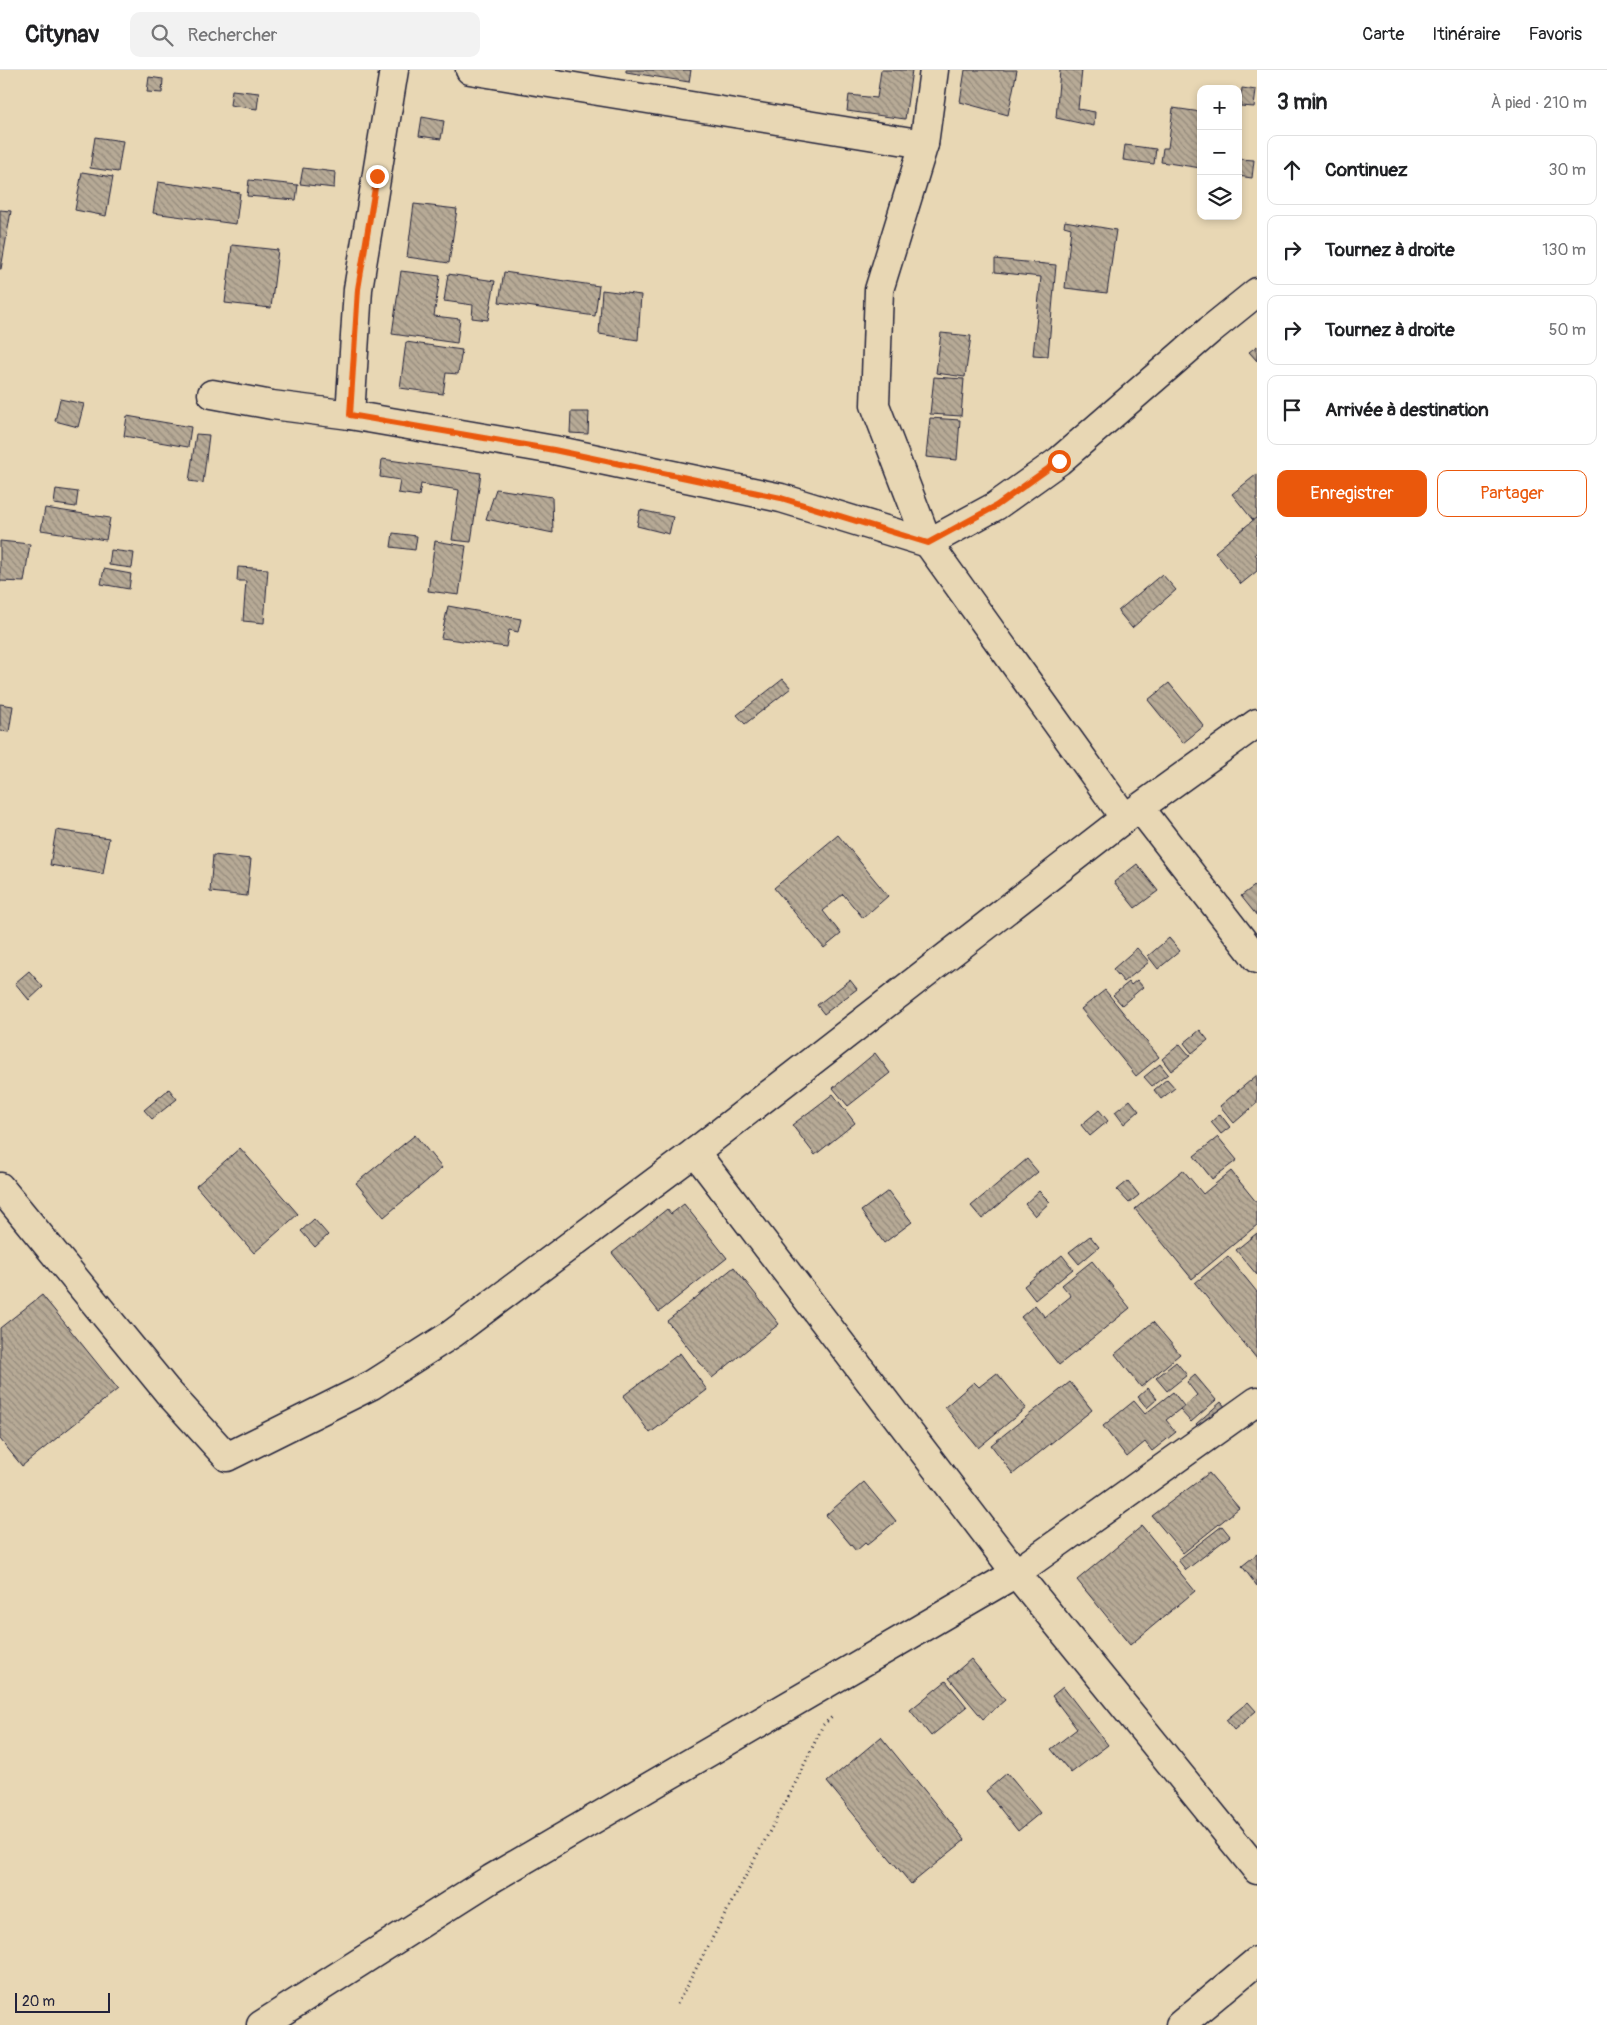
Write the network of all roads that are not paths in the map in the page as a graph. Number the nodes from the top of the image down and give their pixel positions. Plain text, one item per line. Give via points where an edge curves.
1 (394, 70) edge
2 (470, 70) edge
3 (934, 70) edge
4 (924, 144) junction
5 (1257, 292) edge
6 (212, 394) dead end
7 (350, 415) junction
8 (928, 543) junction
9 (1257, 723) edge
10 (1133, 813) junction
11 (1257, 959) edge
12 (695, 1152) junction
13 (0, 1187) edge
14 (1257, 1401) edge
15 (1016, 1573) junction
16 (1257, 1870) edge
17 (1257, 1961) edge
18 (261, 2025) edge
19 (1180, 2025) edge

1 - 7 street via 358,289
2 - 4 street
3 - 4 street
4 - 8 street via 879,290 876,405
5 - 8 street via 1059,461 996,506
6 - 7 street
7 - 8 street via 554,450 781,498
8 - 10 street
9 - 10 street
10 - 11 street
10 - 12 street
12 - 13 street via 452,1334 372,1385 227,1457 168,1391
12 - 15 street
14 - 15 street
15 - 16 street
15 - 18 street via 491,1879
17 - 19 street

